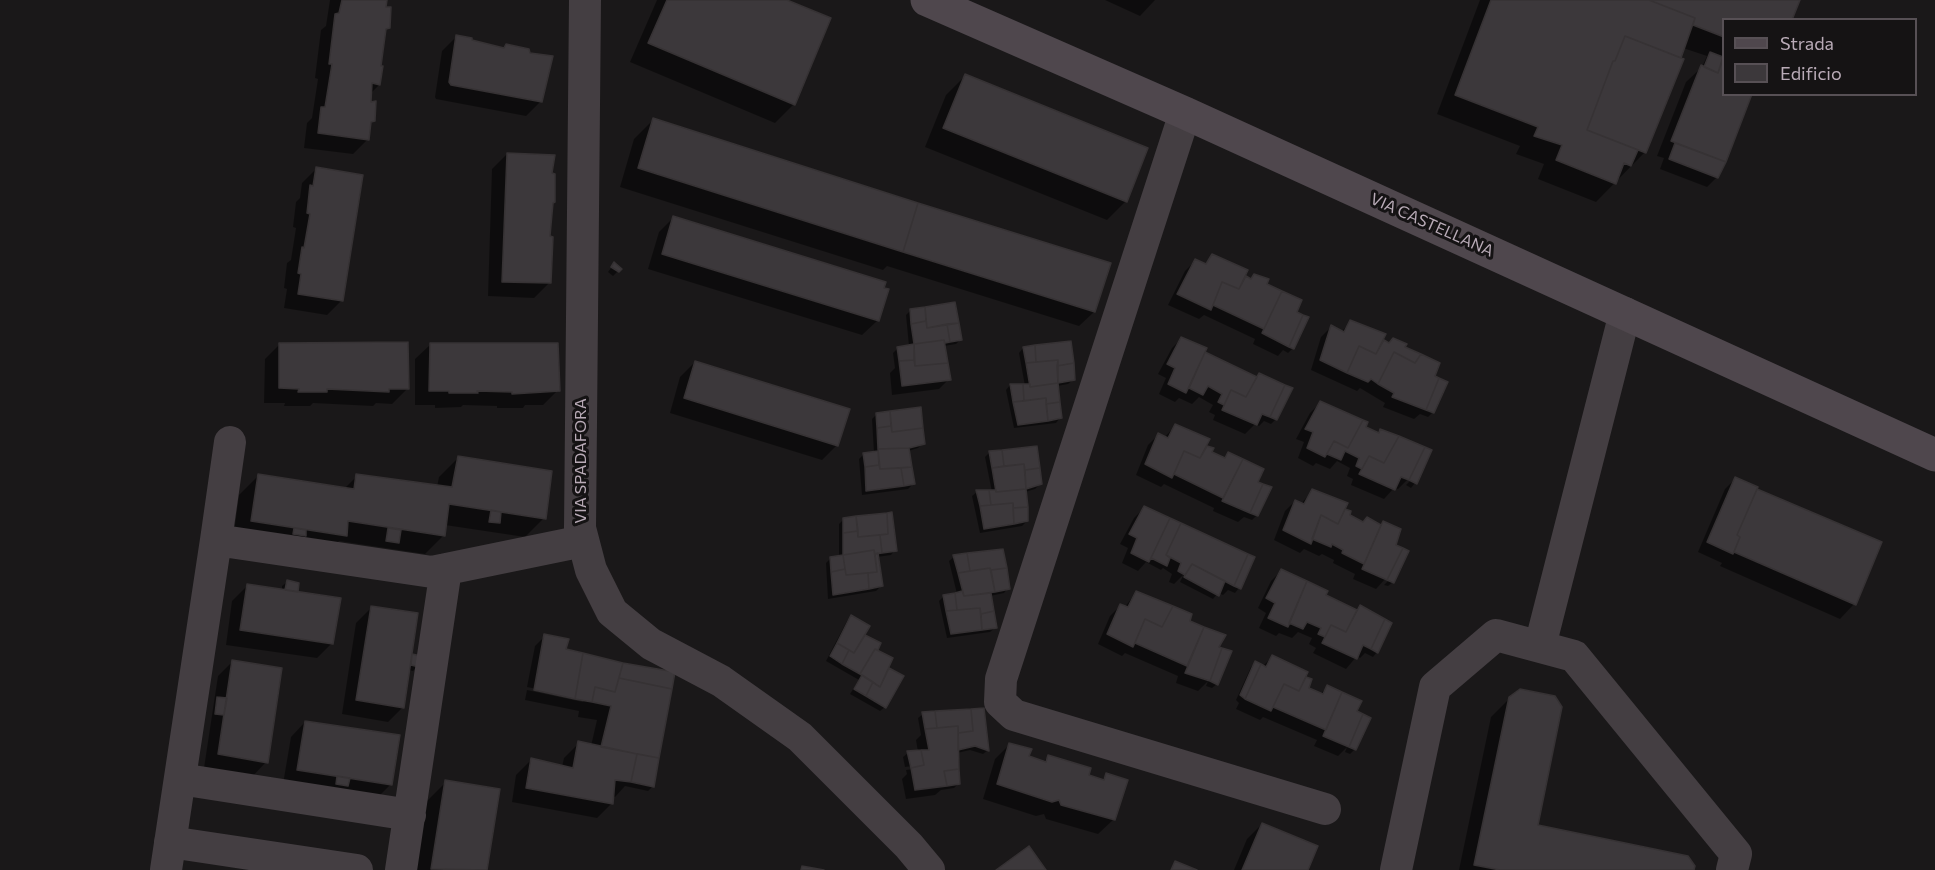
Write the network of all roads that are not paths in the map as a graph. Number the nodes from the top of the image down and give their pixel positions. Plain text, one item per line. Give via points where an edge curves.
1 (585, 0) edge
2 (927, 0) edge
3 (1185, 113) junction
4 (1625, 313) junction
5 (230, 442) dead end
6 (1935, 455) edge
7 (216, 540) junction
8 (583, 541) junction
9 (446, 569) junction
10 (1540, 646) junction
11 (180, 779) junction
12 (1325, 809) dead end
13 (410, 815) junction
14 (168, 856) edge
15 (357, 870) edge
16 (401, 870) edge
17 (929, 870) edge
18 (1396, 870) edge
19 (1732, 870) edge

1 - 8 street, VIA SPADAFORA via 580,528
2 - 3 main road, VIA CASTELLANA
3 - 4 main road, VIA CASTELLANA
3 - 12 street via 1001,680 1000,702 1014,715
4 - 6 main road, VIA CASTELLANA
4 - 10 street
5 - 7 street
7 - 9 street via 432,572
7 - 11 street
8 - 9 street
8 - 17 street, VIA SPADAFORA via 591,570 612,612 651,644 721,681 800,737
9 - 13 street
10 - 18 street via 1496,635 1435,687
10 - 19 street via 1574,656 1736,854
11 - 13 street
11 - 14 street
13 - 16 street
14 - 15 street

